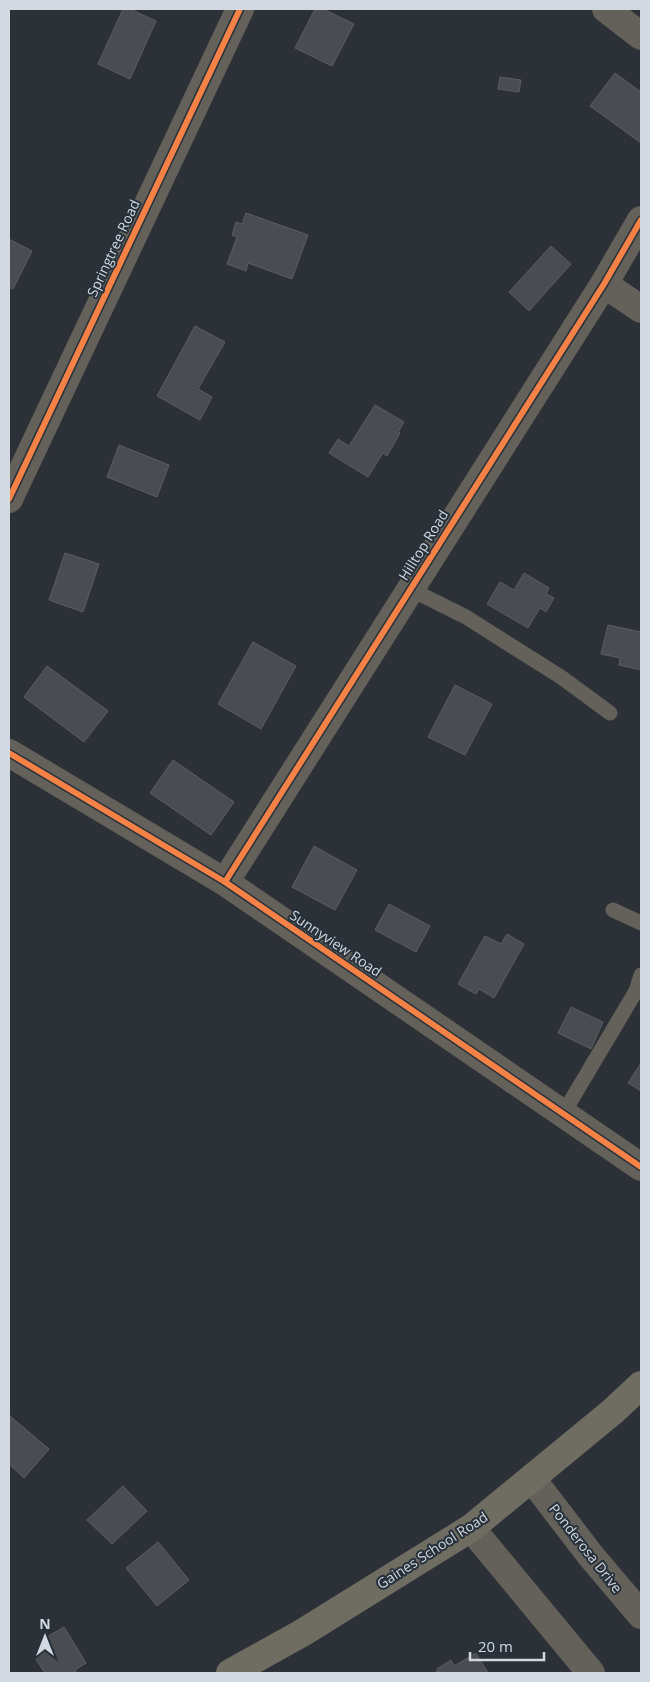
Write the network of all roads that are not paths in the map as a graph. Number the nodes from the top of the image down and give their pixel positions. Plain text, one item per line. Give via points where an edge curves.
1 (240, 9) edge
2 (606, 9) edge
3 (641, 36) edge
4 (641, 220) edge
5 (604, 284) junction
6 (641, 309) edge
7 (9, 499) edge
8 (410, 589) junction
9 (610, 713) dead end
10 (9, 753) edge
11 (225, 882) junction
12 (613, 910) dead end
13 (641, 923) edge
14 (641, 976) edge
15 (564, 1114) junction
16 (641, 1167) edge
17 (641, 1385) edge
18 (532, 1479) junction
19 (471, 1528) junction
20 (641, 1615) edge
21 (230, 1673) edge
22 (591, 1673) edge

1 - 7 street, Springtree Road
2 - 3 street
4 - 5 street, Hilltop Road
5 - 6 street
5 - 8 street, Hilltop Road
8 - 9 lane via 466,617 561,677
8 - 11 street, Hilltop Road
10 - 11 street, Sunnyview Road
11 - 15 street, Sunnyview Road
12 - 13 lane
14 - 15 lane via 636,991
15 - 16 street, Sunnyview Road
17 - 18 main road, Gaines School Road
18 - 19 main road, Gaines School Road
18 - 20 street, Ponderosa Drive
19 - 21 main road, Gaines School Road via 302,1633
19 - 22 street

